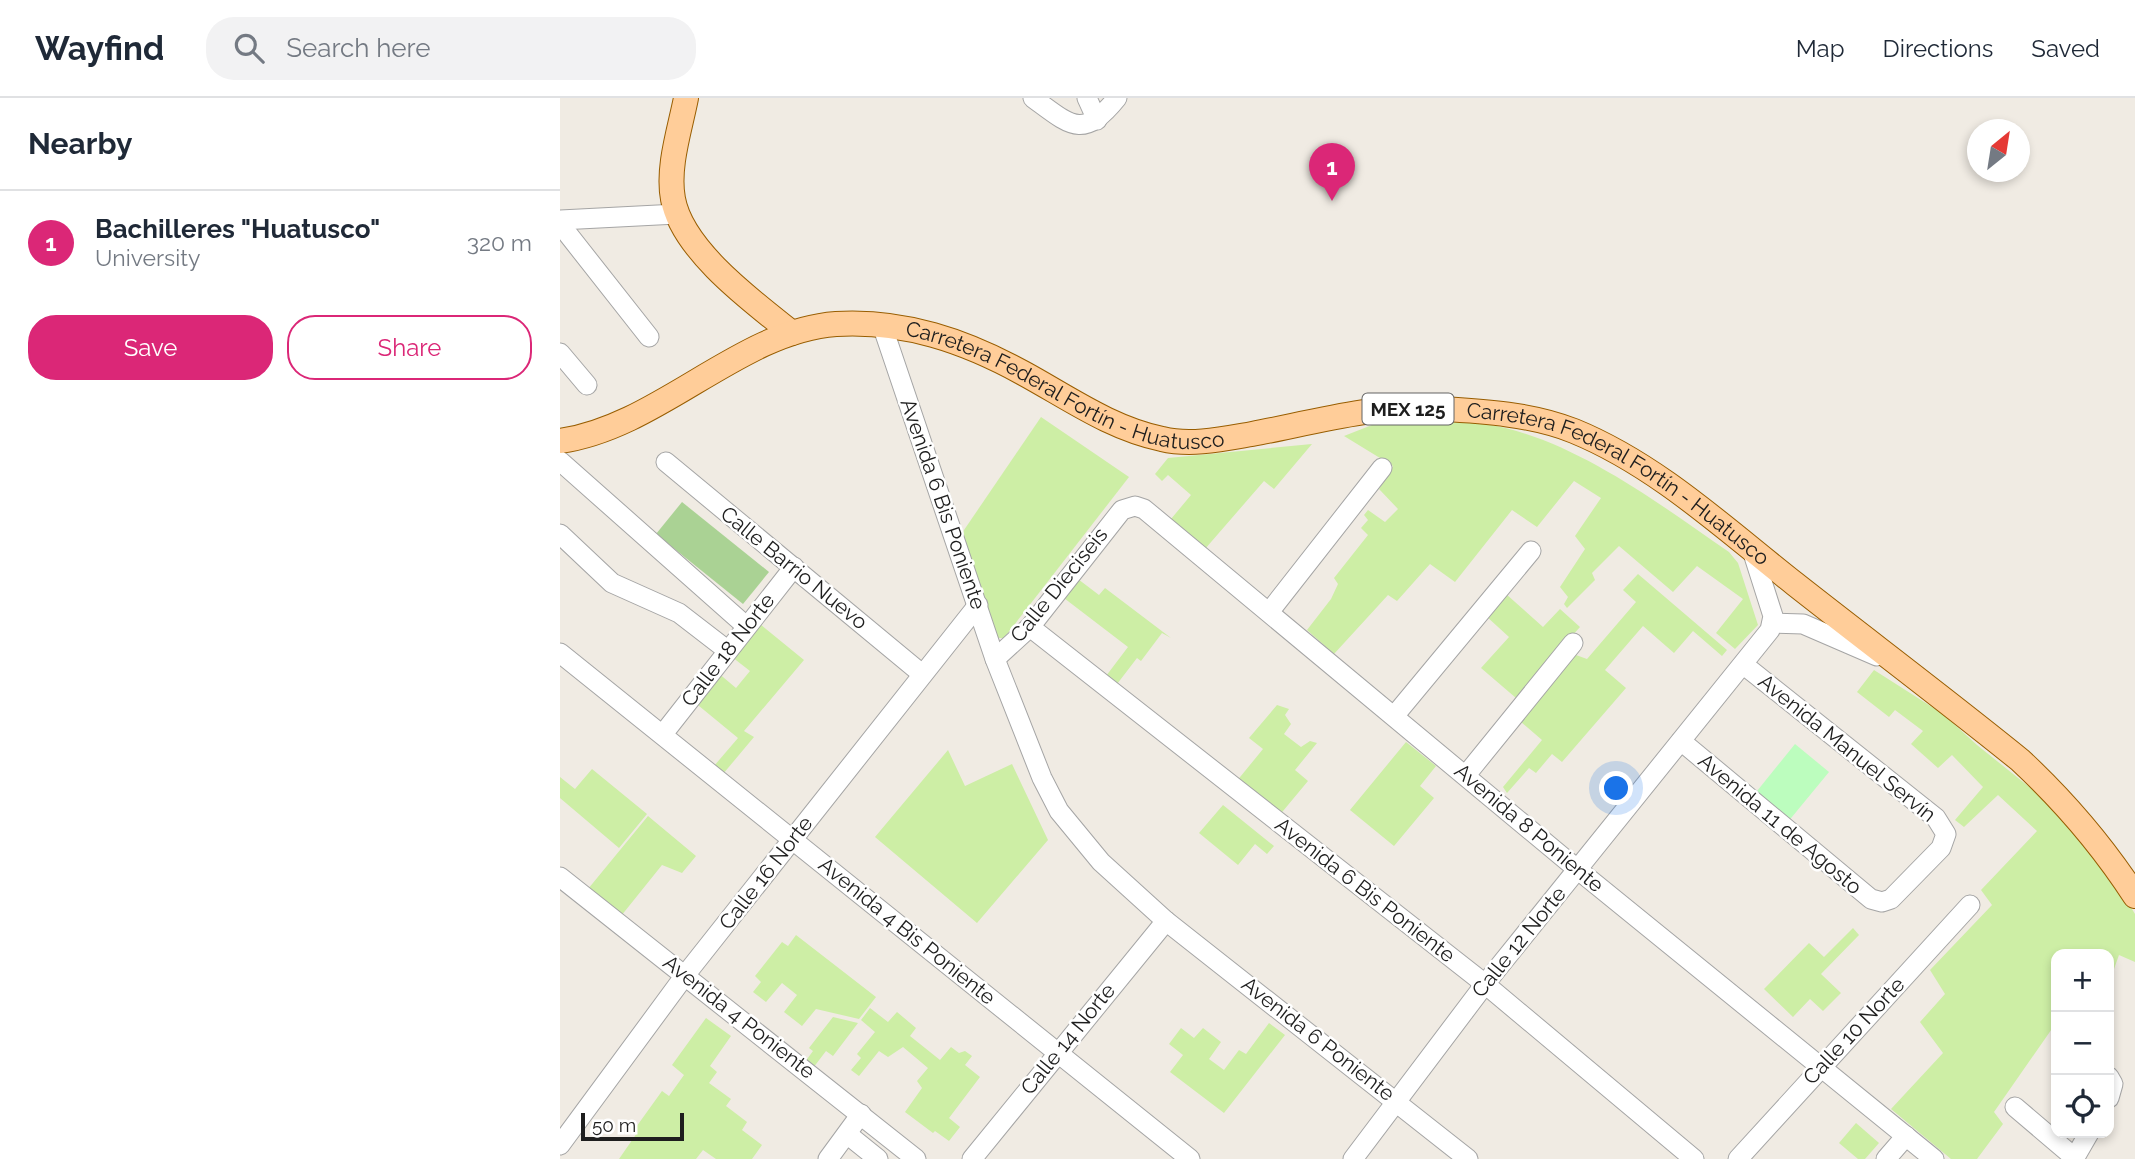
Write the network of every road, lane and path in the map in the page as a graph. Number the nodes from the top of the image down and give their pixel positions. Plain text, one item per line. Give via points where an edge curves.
1 (686, 98) edge
2 (1033, 98) edge
3 (1087, 98) edge
4 (1117, 98) edge
5 (1089, 123) junction
6 (677, 214) junction
7 (560, 222) edge
8 (882, 325) junction
9 (792, 333) junction
10 (649, 337) dead end
11 (560, 353) edge
12 (587, 385) dead end
13 (560, 441) edge
14 (560, 461) edge
15 (666, 462) dead end
16 (1382, 468) dead end
17 (1122, 510) joint
18 (560, 534) edge
19 (1752, 550) junction
20 (1531, 551) dead end
21 (794, 567) junction
22 (978, 605) junction
23 (1270, 611) junction
24 (1774, 624) junction
25 (746, 626) junction
26 (1030, 627) junction
27 (1573, 643) dead end
28 (727, 650) junction
29 (560, 653) edge
30 (995, 659) junction
31 (1744, 665) junction
32 (1897, 665) junction
33 (922, 674) junction
34 (1395, 715) junction
35 (663, 734) junction
36 (1681, 741) junction
37 (1466, 775) junction
38 (792, 839) junction
39 (1577, 869) junction
40 (560, 877) edge
41 (2135, 895) edge
42 (1882, 902) joint
43 (1970, 905) dead end
44 (1167, 921) junction
45 (686, 974) junction
46 (1485, 984) junction
47 (1058, 1051) junction
48 (1820, 1068) junction
49 (1396, 1099) junction
50 (2015, 1107) dead end
51 (861, 1114) junction
52 (847, 1134) junction
53 (1906, 1136) junction
54 (2086, 1138) edge
55 (560, 1145) edge
56 (828, 1159) edge
57 (878, 1159) edge
58 (916, 1159) edge
59 (972, 1159) edge
60 (1190, 1159) edge
61 (1353, 1159) edge
62 (1468, 1159) edge
63 (1694, 1159) edge
64 (1738, 1159) edge
65 (1886, 1159) edge
66 (1934, 1159) edge
67 (2074, 1159) edge

1 - 6 main road via 672,171
2 - 5 street via 1056,116
3 - 5 street
4 - 5 street
6 - 7 street
6 - 9 main road via 705,255
7 - 10 street
8 - 9 main road, Carretera Federal Fortín - Huatusco / MEX 125 via 835,324
8 - 19 main road, Carretera Federal Fortín - Huatusco / MEX 125 via 930,332 981,351 1121,427 1166,440 1213,441 1420,408 1525,418 1571,430 1623,454
8 - 22 street, Avenida 6 Bis Poniente
9 - 13 main road, Carretera Federal Fortín - Huatusco / MEX 125 via 637,415 587,437
11 - 12 street
14 - 25 street
15 - 21 street, Calle Barrio Nuevo
16 - 23 street
17 - 23 street, Avenida 8 Poniente via 1135,506 1155,516
17 - 26 street, Calle Dieciseis
18 - 28 street via 611,583 679,613
19 - 24 street
19 - 32 main road, Carretera Federal Fortín - Huatusco / MEX 125
20 - 34 street
21 - 25 street, Calle 18 Norte
21 - 33 street, Calle Barrio Nuevo
22 - 30 street, Avenida 6 Bis Poniente
22 - 33 street, Calle 16 Norte
23 - 34 street, Avenida 8 Poniente
24 - 31 street, Calle 12 Norte
24 - 32 street via 1794,621
25 - 28 street, Calle 18 Norte
26 - 30 street, Calle Dieciseis
26 - 46 street, Avenida 6 Bis Poniente
27 - 37 street
28 - 35 street, Calle 18 Norte
29 - 35 street, Avenida 4 Bis Poniente
30 - 44 street, Avenida 6 Bis Poniente via 1059,811 1101,863
31 - 36 street, Calle 12 Norte
31 - 42 street, Avenida Manuel Servín via 1936,818 1946,834 1941,848 1903,890
32 - 41 main road, Carretera Federal Fortín - Huatusco / MEX 125 via 1980,727 2056,793
33 - 38 street, Calle 16 Norte
34 - 37 street, Avenida 8 Poniente
35 - 38 street, Avenida 4 Bis Poniente
36 - 39 street, Calle 12 Norte
36 - 42 street, Avenida 11 de Agosto via 1859,891
37 - 39 street, Avenida 8 Poniente
38 - 45 street, Calle 16 Norte
38 - 47 street, Avenida 4 Bis Poniente
39 - 46 street, Calle 12 Norte
39 - 48 street, Avenida 8 Poniente
40 - 45 street, Avenida 4 Poniente
43 - 48 street, Calle 10 Norte
44 - 47 street, Calle 14 Norte
44 - 49 street, Avenida 6 Poniente
45 - 51 street, Avenida 4 Poniente
45 - 55 street, Calle 16 Norte
46 - 49 street, Calle 12 Norte
46 - 63 street, Avenida 6 Bis Poniente
47 - 59 street, Calle 14 Norte
47 - 60 street, Avenida 4 Bis Poniente
48 - 53 street, Avenida 8 Poniente
48 - 64 street, Calle 10 Norte
49 - 61 street, Calle 12 Norte
49 - 62 street, Avenida 6 Poniente
50 - 67 street
51 - 52 street
51 - 58 street, Avenida 4 Poniente
52 - 56 street
52 - 57 street
53 - 65 street
53 - 66 street, Avenida 8 Poniente
54 - 67 street

